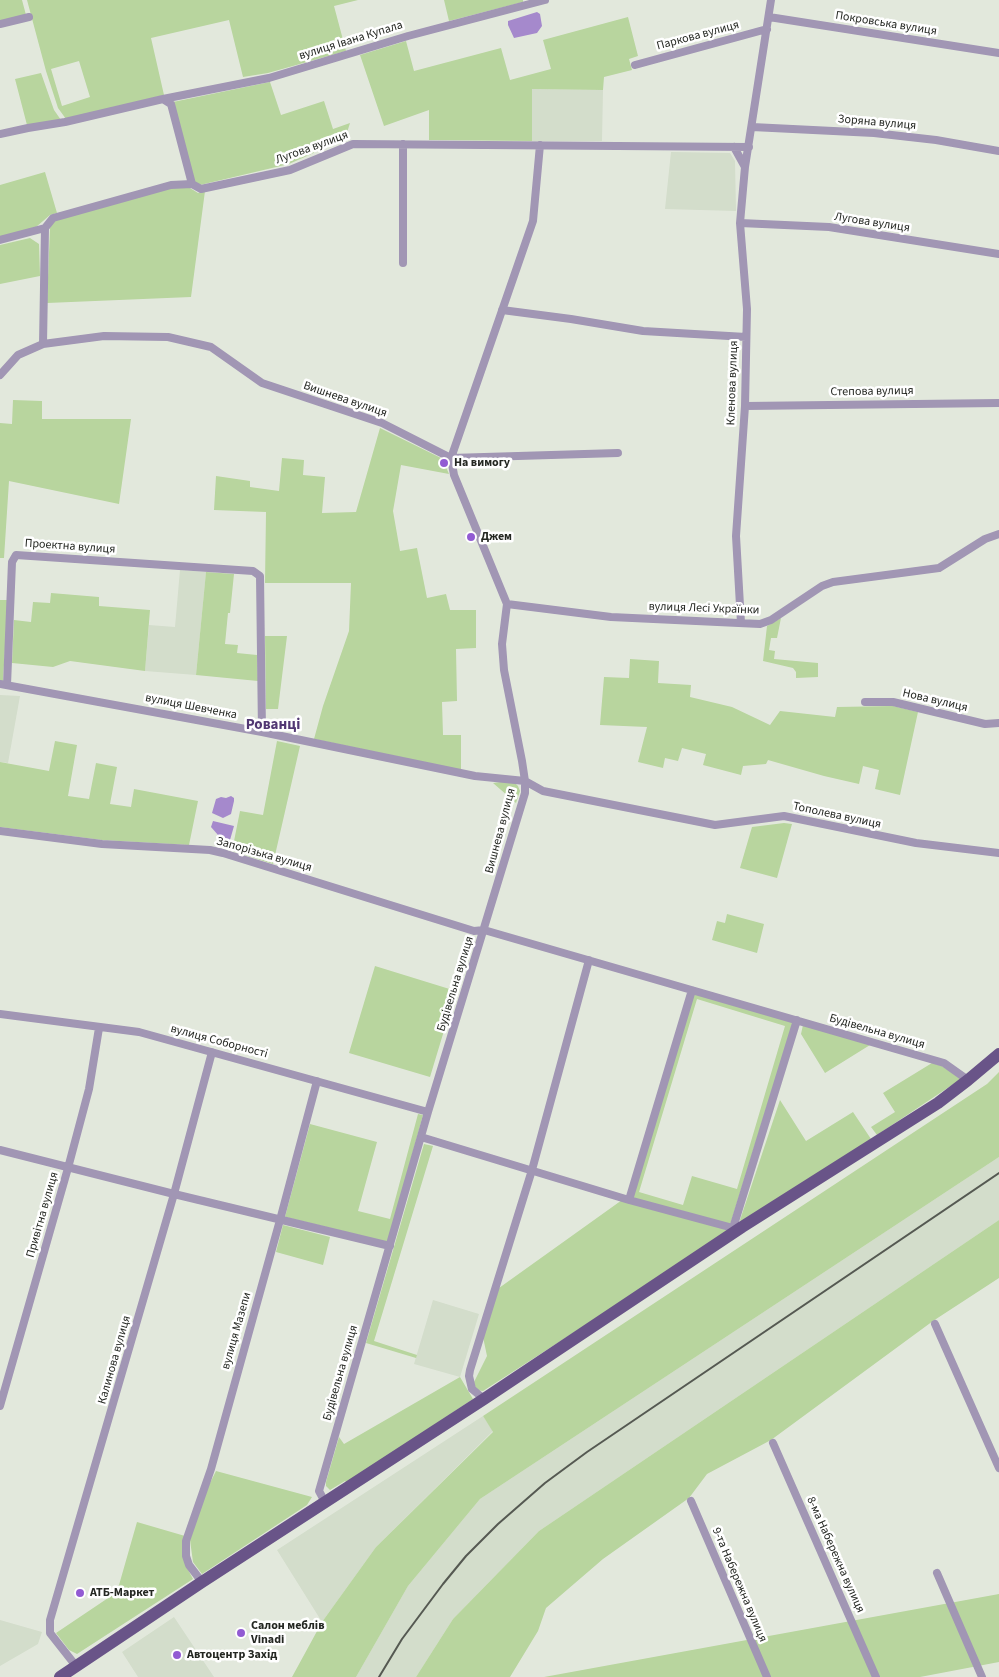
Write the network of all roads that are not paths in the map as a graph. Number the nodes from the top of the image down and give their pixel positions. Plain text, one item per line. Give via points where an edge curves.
1 (545, 0) edge
2 (772, 0) edge
3 (28, 17) dead end
4 (769, 17) junction
5 (0, 24) edge
6 (767, 29) junction
7 (999, 53) edge
8 (635, 65) dead end
9 (163, 99) junction
10 (752, 127) junction
11 (0, 134) edge
12 (403, 144) junction
13 (540, 145) junction
14 (734, 147) junction
15 (749, 147) junction
16 (999, 151) edge
17 (746, 167) junction
18 (192, 184) junction
19 (740, 223) junction
20 (45, 228) junction
21 (0, 240) edge
22 (999, 254) edge
23 (404, 263) dead end
24 (502, 310) junction
25 (746, 337) junction
26 (43, 344) junction
27 (0, 375) edge
28 (999, 402) edge
29 (745, 406) junction
30 (618, 453) dead end
31 (451, 458) junction
32 (999, 534) edge
33 (507, 604) junction
34 (741, 624) junction
35 (4, 684) edge
36 (865, 702) dead end
37 (999, 722) edge
38 (262, 732) junction
39 (526, 781) junction
40 (0, 831) edge
41 (999, 853) edge
42 (484, 930) junction
43 (589, 960) junction
44 (692, 990) junction
45 (0, 1014) edge
46 (798, 1020) junction
47 (99, 1028) junction
48 (212, 1052) junction
49 (999, 1054) edge
50 (968, 1080) junction
51 (317, 1081) junction
52 (428, 1112) junction
53 (421, 1137) junction
54 (0, 1150) edge
55 (68, 1168) junction
56 (532, 1170) junction
57 (174, 1194) junction
58 (629, 1200) junction
59 (280, 1220) junction
60 (738, 1227) junction
61 (390, 1246) junction
62 (936, 1324) dead end
63 (484, 1399) junction
64 (0, 1406) edge
65 (773, 1443) dead end
66 (999, 1468) edge
67 (691, 1501) dead end
68 (325, 1502) junction
69 (937, 1573) dead end
70 (202, 1582) junction
71 (76, 1666) junction
72 (60, 1677) edge
73 (767, 1677) edge
74 (876, 1677) edge
75 (982, 1677) edge

1 - 9 street, вулиця Івана Купала via 408,36 269,78
2 - 4 street, Кленова вулиця
3 - 5 street
4 - 6 street, Кленова вулиця
4 - 7 street, Покровська вулиця
6 - 8 street, Паркова вулиця
6 - 10 street, Кленова вулиця
9 - 11 street, вулиця Івана Купала
9 - 18 street via 171,104
10 - 15 street, Кленова вулиця
10 - 16 street, Зоряна вулиця via 874,133
12 - 13 street, Лугова вулиця
12 - 18 street, Лугова вулиця via 352,144 290,170 201,189
12 - 23 street
13 - 14 street, Лугова вулиця
13 - 24 street via 532,221
14 - 15 street, Лугова вулиця
14 - 17 street
15 - 17 street, Кленова вулиця
17 - 19 street, Кленова вулиця
18 - 20 street, Лугова вулиця via 171,185 53,218
19 - 22 street, Лугова вулиця via 829,227
19 - 25 street, Кленова вулиця
20 - 21 street, Лугова вулиця
20 - 26 street
24 - 25 street via 643,331
24 - 31 street
25 - 29 street, Кленова вулиця
26 - 27 street, Вишнева вулиця via 18,355
26 - 31 street, Вишнева вулиця via 104,336 168,337 211,347 262,383 382,423
28 - 29 street, Степова вулиця
29 - 34 street, Кленова вулиця via 736,536
30 - 31 street
31 - 33 street, Вишнева вулиця via 454,475
32 - 34 street, вулиця Лесі Українки via 985,539 939,568 833,582 771,620 760,624
33 - 34 street, вулиця Лесі Українки via 610,618
33 - 39 street, Вишнева вулиця via 502,644 504,670
35 - 38 street, вулиця Шевченка
35 - 38 street, Проектна вулиця via 12,562 16,555 253,571 260,576
36 - 37 street, Нова вулиця via 893,702 985,724
38 - 39 street, вулиця Шевченка via 475,776
39 - 41 street, Тополева вулиця via 543,791 715,825 784,816 916,844
39 - 42 street, Вишнева вулиця
40 - 42 street, Запорізька вулиця via 102,844 210,850 474,931
42 - 43 street, Будівельна вулиця
42 - 52 street, Будівельна вулиця
43 - 44 street, Будівельна вулиця
43 - 56 street
44 - 46 street, Будівельна вулиця
44 - 58 street
45 - 47 street, вулиця Соборності
46 - 50 street, Будівельна вулиця via 944,1063
46 - 60 street
47 - 48 street, вулиця Соборності via 139,1032
47 - 55 street, Привітна вулиця via 89,1089
48 - 51 street, вулиця Соборності
48 - 57 street, Калинова вулиця
49 - 50 main road
50 - 60 main road via 938,1103
51 - 52 street, вулиця Соборності
51 - 59 street, вулиця Мазепи
52 - 53 street, Будівельна вулиця
53 - 56 street
53 - 61 street, Будівельна вулиця
54 - 55 street
55 - 57 street
55 - 64 street, Привітна вулиця
56 - 58 street
56 - 63 street via 470,1370 472,1389
57 - 59 street
57 - 71 street, Калинова вулиця via 50,1620 50,1632
58 - 60 street
59 - 61 street
59 - 70 street, вулиця Мазепи via 210,1469 186,1541 189,1565
60 - 63 main road
61 - 68 street, Будівельна вулиця via 319,1492
62 - 66 street
63 - 68 main road
65 - 74 street, 8-ма Набережна вулиця
67 - 73 street, 9-та Набережна вулиця
68 - 70 main road
69 - 75 street
70 - 71 main road
71 - 72 main road

